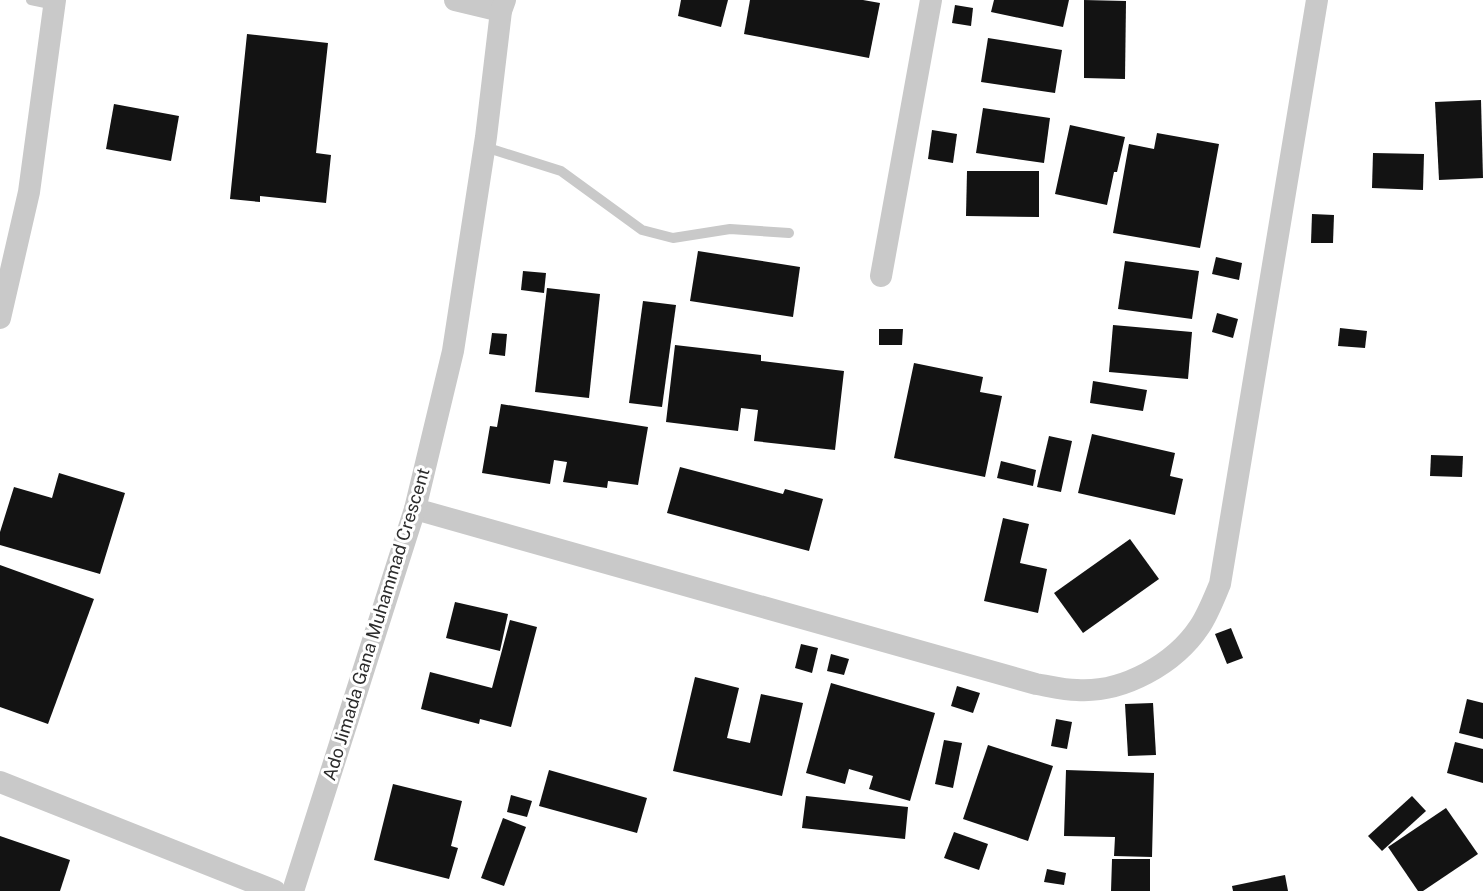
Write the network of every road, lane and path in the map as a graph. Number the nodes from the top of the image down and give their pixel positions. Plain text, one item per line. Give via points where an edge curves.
1 (31, 0) edge
2 (455, 0) edge
3 (931, 0) edge
4 (1317, 0) edge
5 (55, 2) edge
6 (503, 5) edge
7 (485, 147) junction
8 (789, 234) dead end
9 (882, 276) dead end
10 (0, 318) edge
11 (415, 509) junction
12 (0, 782) edge
13 (275, 891) edge
14 (293, 891) edge

1 - 5 lane
2 - 6 street
3 - 9 street
4 - 11 street via 1220,584 1201,625 1186,644 1149,673 1111,687 1079,691 1036,684
5 - 10 street via 29,192
6 - 7 street, Ado Jimada Gana Muhammad Crescent
7 - 8 lane via 561,171 642,230 673,238 730,229
7 - 11 street, Ado Jimada Gana Muhammad Crescent via 453,351
11 - 14 street, Ado Jimada Gana Muhammad Crescent
12 - 13 street

